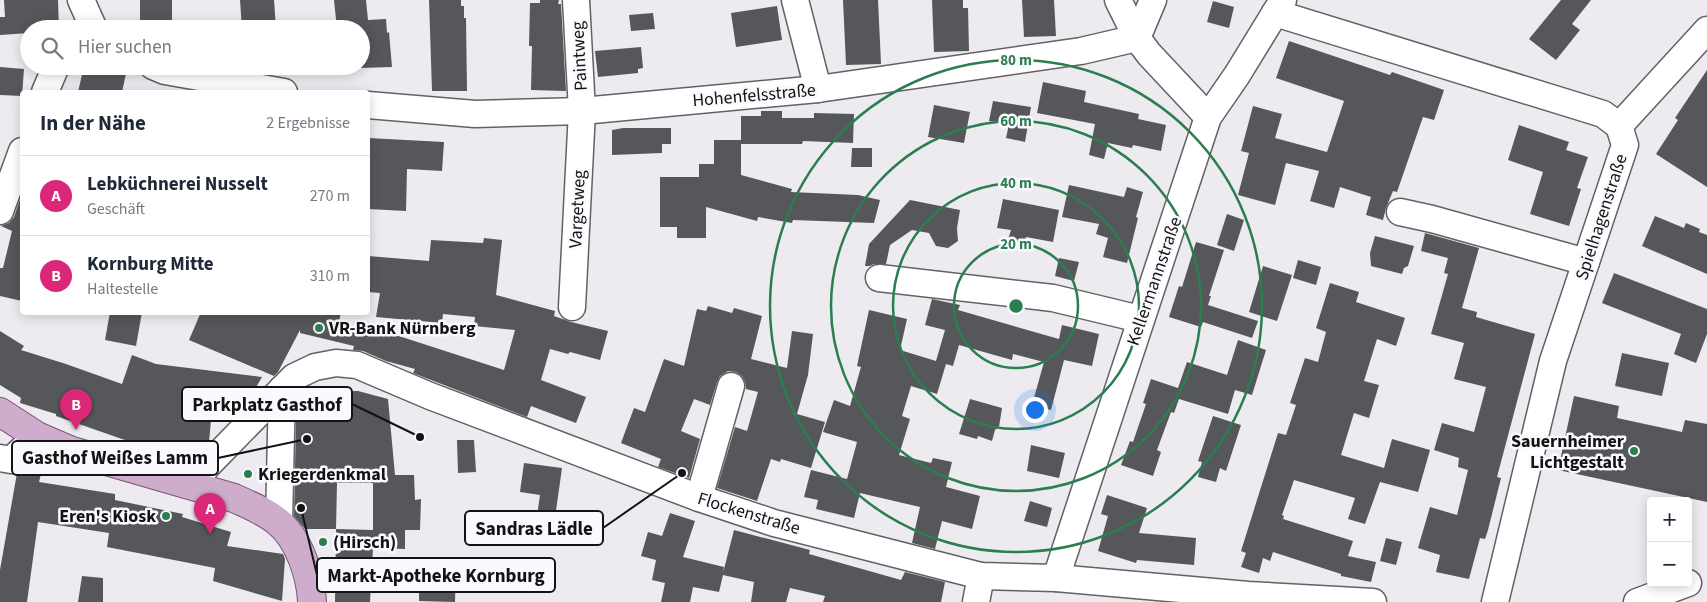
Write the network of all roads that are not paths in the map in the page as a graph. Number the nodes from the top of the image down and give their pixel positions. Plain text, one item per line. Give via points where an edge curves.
1 (81, 0) edge
2 (576, 0) edge
3 (795, 0) edge
4 (1118, 0) edge
5 (1153, 0) edge
6 (1279, 6) edge
7 (90, 20) edge
8 (1707, 30) edge
9 (1137, 38) junction
10 (52, 75) edge
11 (188, 75) edge
12 (818, 89) junction
13 (46, 90) edge
14 (273, 90) edge
15 (370, 105) edge
16 (582, 111) junction
17 (1208, 117) junction
18 (1619, 126) junction
19 (20, 156) edge
20 (0, 211) edge
21 (1400, 212) dead end
22 (1586, 262) junction
23 (879, 278) dead end
24 (572, 307) dead end
25 (1140, 319) junction
26 (731, 386) dead end
27 (282, 389) junction
28 (0, 412) edge
29 (37, 436) junction
30 (0, 458) edge
31 (193, 486) junction
32 (699, 498) junction
33 (279, 523) junction
34 (981, 576) junction
35 (1056, 578) junction
36 (1699, 581) edge
37 (1247, 598) edge
38 (312, 602) edge
39 (976, 602) edge
40 (1373, 602) edge
41 (1495, 602) edge
42 (1637, 602) edge

1 - 7 street
2 - 16 street, Paintweg
3 - 12 street
4 - 9 street
5 - 9 street
6 - 17 street, Kellermannstraße
6 - 18 street, Spielhagenstraße via 1603,114
8 - 18 street
9 - 12 street, Hohenfelsstraße via 1080,51
9 - 17 street
10 - 13 street
11 - 14 street
12 - 16 street, Hohenfelsstraße
15 - 16 street, Hohenfelsstraße via 475,114
16 - 24 street, Vargetweg
17 - 25 street, Kellermannstraße
18 - 22 street, Spielhagenstraße via 1625,145
19 - 20 street
21 - 22 street
22 - 41 street, Spielhagenstraße via 1553,361
23 - 25 street via 1054,298
25 - 35 street, Kellermannstraße
26 - 32 street
27 - 31 street, Flockenstraße via 207,466
27 - 32 street, Flockenstraße via 294,377 315,367 336,363 357,365
27 - 33 street
28 - 29 main road
29 - 30 street via 11,460
29 - 31 main road via 98,460
31 - 33 main road via 234,498
32 - 34 street, Flockenstraße via 774,523
33 - 38 main road via 301,556
34 - 35 street, Flockenstraße
34 - 39 street
35 - 37 street, Flockenstraße
36 - 42 street
37 - 40 street, Flockenstraße

